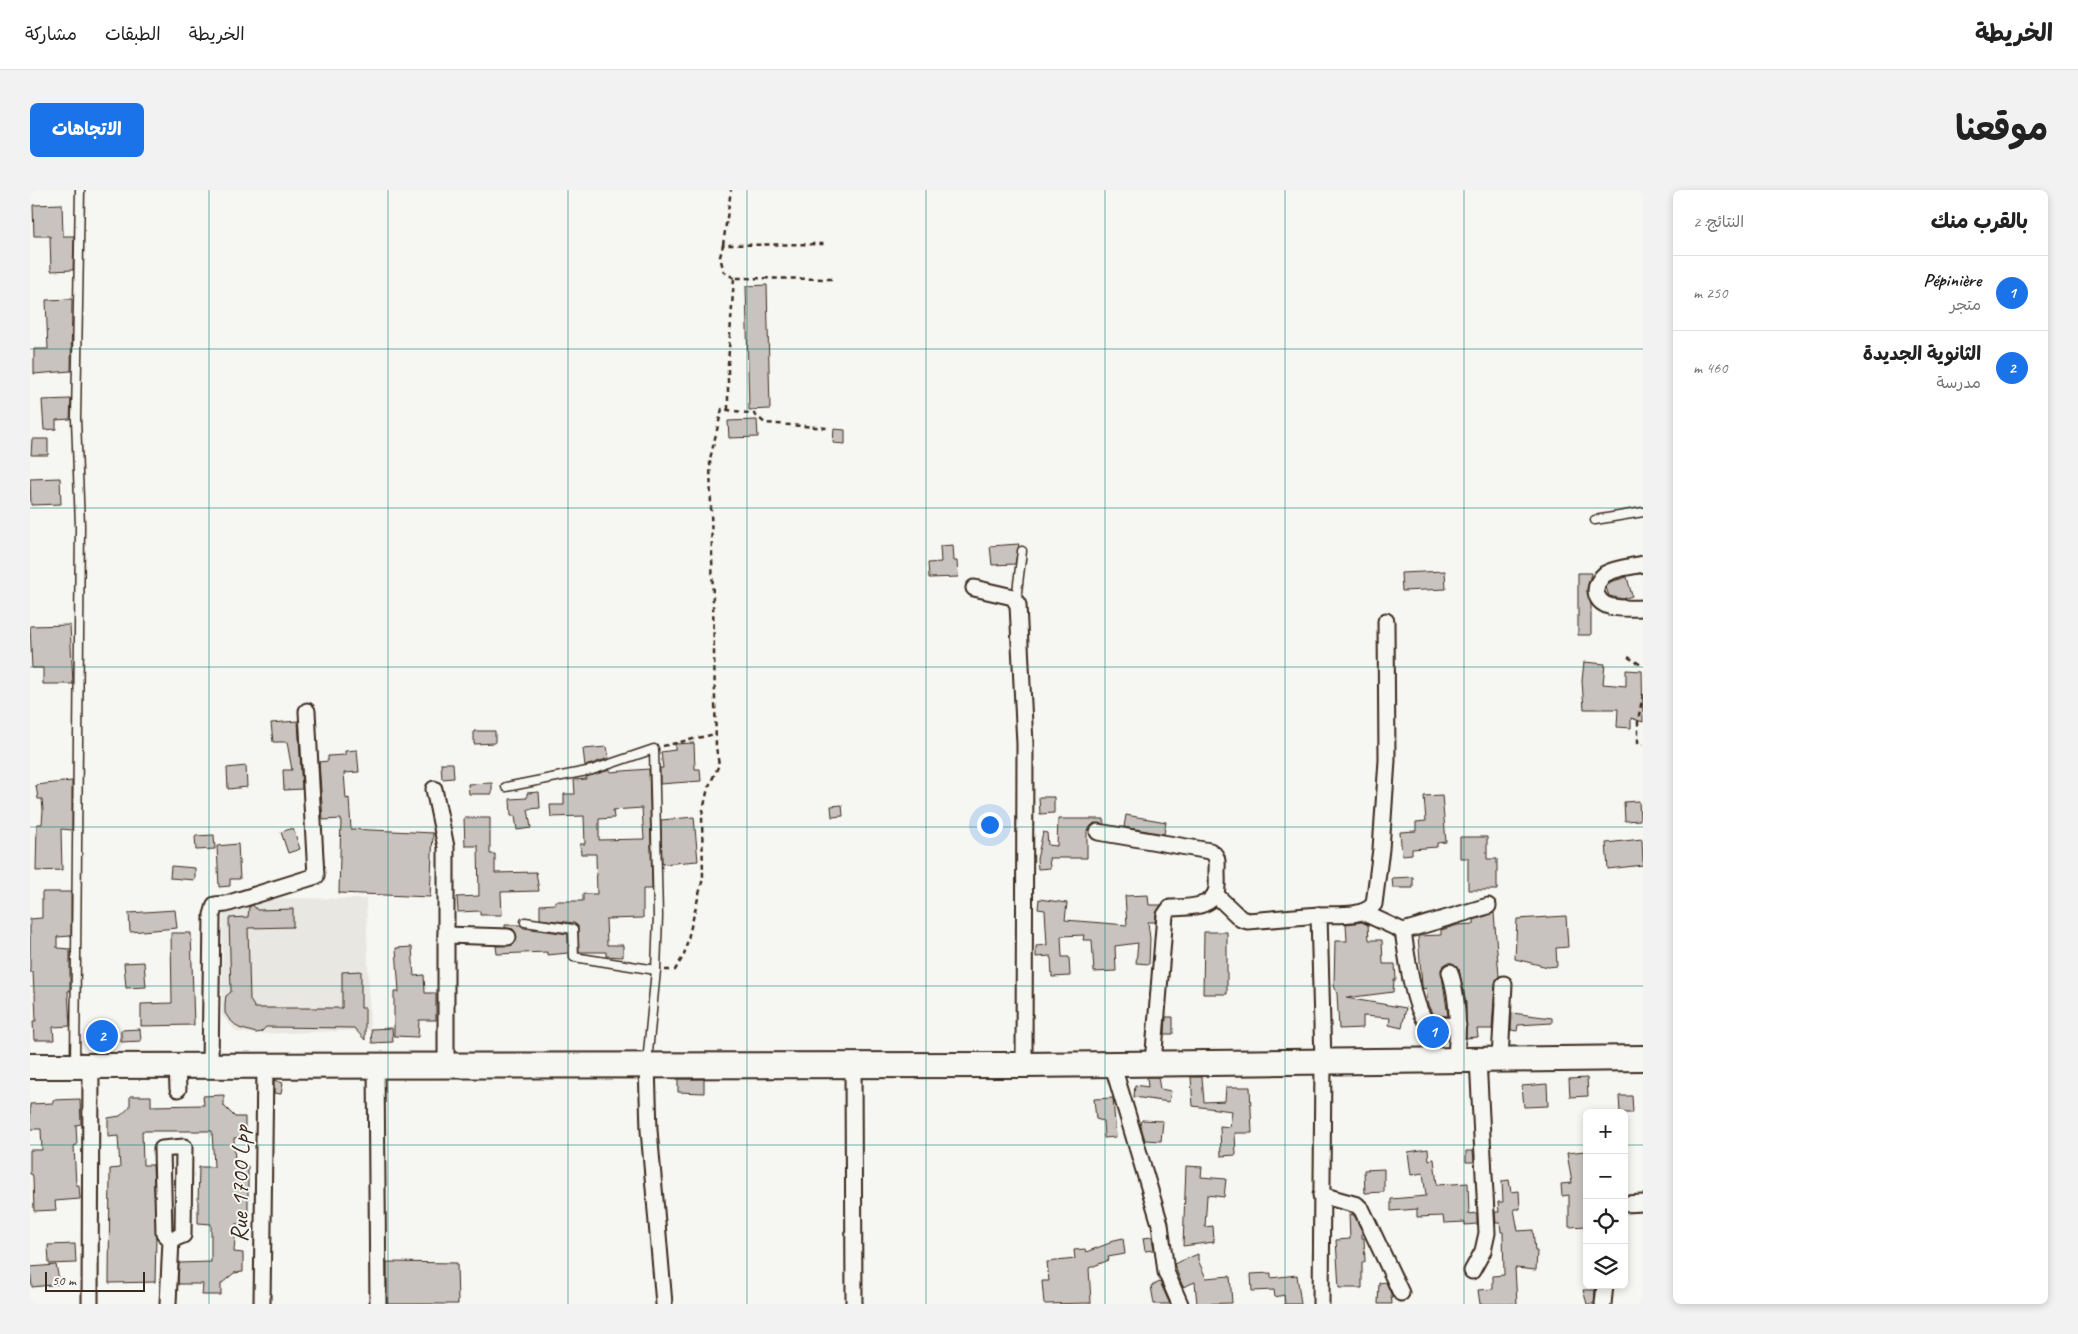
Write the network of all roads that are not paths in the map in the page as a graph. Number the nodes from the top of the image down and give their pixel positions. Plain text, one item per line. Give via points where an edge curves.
1 (80, 190) edge
2 (1643, 512) edge
3 (1595, 520) dead end
4 (1022, 551) dead end
5 (1643, 564) edge
6 (974, 588) dead end
7 (1016, 600) junction
8 (1643, 608) edge
9 (1386, 621) dead end
10 (308, 711) dead end
11 (506, 787) dead end
12 (434, 789) dead end
13 (1098, 832) dead end
14 (1215, 894) junction
15 (1488, 906) dead end
16 (1362, 912) junction
17 (1319, 915) junction
18 (525, 922) dead end
19 (1403, 931) junction
20 (446, 935) junction
21 (508, 937) dead end
22 (656, 970) junction
23 (1450, 972) dead end
24 (1504, 984) dead end
25 (1458, 1025) junction
26 (1643, 1058) edge
27 (1478, 1059) junction
28 (1323, 1061) junction
29 (1153, 1063) junction
30 (376, 1064) junction
31 (1024, 1064) junction
32 (1112, 1064) junction
33 (446, 1065) junction
34 (647, 1065) junction
35 (853, 1065) junction
36 (30, 1066) edge
37 (83, 1066) junction
38 (177, 1066) junction
39 (210, 1066) junction
40 (265, 1066) junction
41 (178, 1089) dead end
42 (1322, 1195) junction
43 (1643, 1203) edge
44 (1628, 1204) edge
45 (171, 1240) junction
46 (1472, 1271) dead end
47 (1605, 1289) edge
48 (1401, 1293) dead end
49 (90, 1304) edge
50 (168, 1304) edge
51 (262, 1304) edge
52 (378, 1304) edge
53 (664, 1304) edge
54 (854, 1304) edge
55 (1180, 1304) edge
56 (1321, 1304) edge
57 (1603, 1304) edge

1 - 37 lane via 76,419 80,526
2 - 3 lane
4 - 7 lane
5 - 8 street via 1604,575 1596,590 1598,598 1605,604 1621,609
6 - 7 street
7 - 31 street via 1025,744
9 - 16 street via 1387,760 1381,849 1374,904
10 - 39 street via 316,876 215,905 212,915
11 - 22 lane via 592,770 654,749
12 - 20 street via 446,846
13 - 14 street via 1210,851 1218,860
14 - 17 street via 1241,919 1248,921
14 - 29 street via 1205,903 1170,908 1164,915
15 - 19 street
16 - 17 street
16 - 19 street
17 - 28 street
18 - 22 lane via 573,929 574,957
19 - 25 street via 1412,985 1425,1020 1431,1024
20 - 21 street
20 - 33 street
22 - 34 lane
23 - 25 street via 1456,992
24 - 27 street
25 - 27 street
26 - 27 main road
27 - 28 main road
27 - 46 street via 1487,1233 1483,1251
28 - 29 main road
28 - 42 street
29 - 32 main road
30 - 33 main road
30 - 40 main road
30 - 52 street
31 - 32 main road
31 - 35 main road
32 - 55 street via 1160,1224 1166,1272
33 - 34 main road
34 - 35 main road
34 - 53 street via 649,1130
35 - 54 street
36 - 37 main road
37 - 38 main road
37 - 49 street
38 - 39 main road
38 - 41 street
39 - 40 main road
40 - 51 street, Rue 1700 Lpp
42 - 48 street via 1357,1205 1362,1210
42 - 56 street
43 - 44 street
45 - 45 street via 183,1235 184,1147 162,1149 164,1233
45 - 50 street
47 - 57 street

